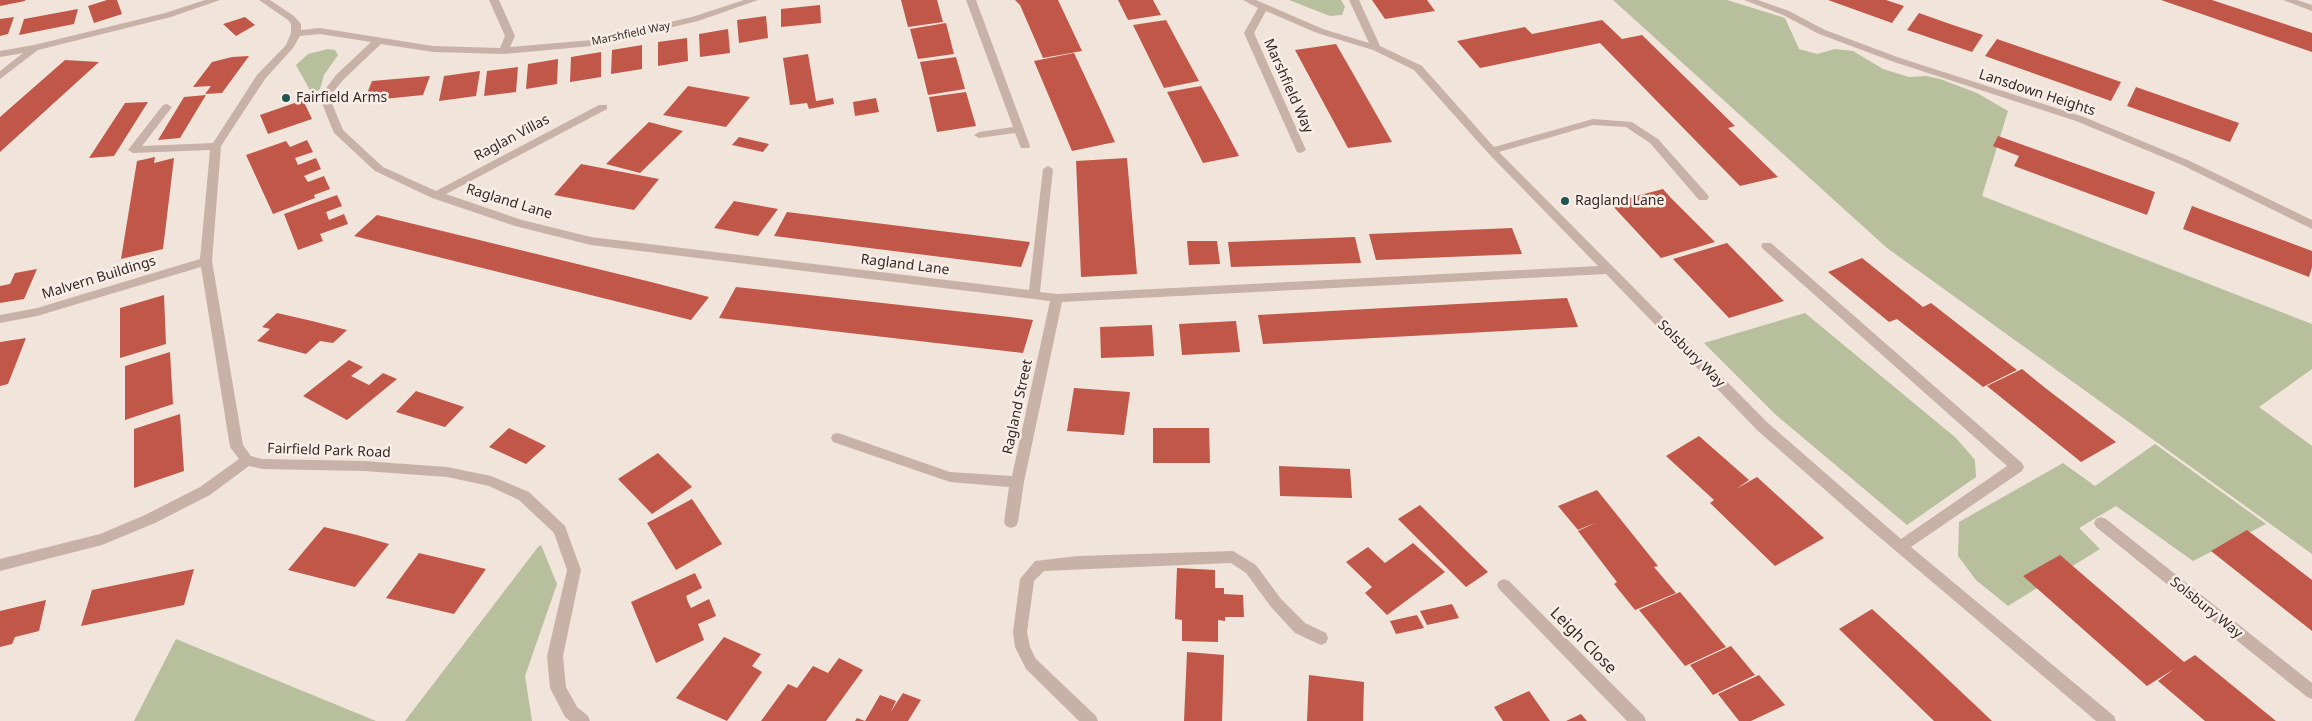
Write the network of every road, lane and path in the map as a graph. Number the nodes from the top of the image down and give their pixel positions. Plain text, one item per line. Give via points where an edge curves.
1 (215, 0) edge
2 (264, 0) edge
3 (494, 0) edge
4 (753, 0) edge
5 (971, 0) edge
6 (1248, 0) edge
7 (1354, 0) edge
8 (1749, 0) edge
9 (2288, 0) edge
10 (1263, 8) junction
11 (2312, 8) edge
12 (296, 32) junction
13 (377, 42) junction
14 (34, 48) junction
15 (1376, 48) junction
16 (504, 51) junction
17 (0, 54) edge
18 (0, 76) edge
19 (167, 107) dead end
20 (603, 107) dead end
21 (1018, 129) junction
22 (979, 135) dead end
23 (216, 146) junction
24 (1025, 146) dead end
25 (1301, 150) dead end
26 (1492, 151) junction
27 (1048, 169) dead end
28 (436, 195) junction
29 (1703, 197) dead end
30 (2312, 224) edge
31 (1767, 246) dead end
32 (206, 261) junction
33 (1608, 270) junction
34 (1034, 295) junction
35 (1057, 298) junction
36 (0, 319) edge
37 (838, 438) dead end
38 (247, 460) junction
39 (1018, 482) junction
40 (1011, 522) dead end
41 (2101, 523) dead end
42 (1902, 546) junction
43 (0, 565) edge
44 (1504, 585) dead end
45 (1321, 638) dead end
46 (2312, 692) edge
47 (582, 721) edge
48 (1090, 721) edge
49 (1638, 721) edge
50 (2108, 721) edge

1 - 14 street
2 - 12 street via 291,18 296,24
3 - 16 street via 510,36
4 - 16 street, Marshfield Way via 695,19 592,43
5 - 21 street
6 - 10 street
7 - 15 street
8 - 30 street, Lansdown Heights via 1786,12 1822,32 1897,60 2080,119 2186,163
9 - 11 street
10 - 15 street via 1320,31
10 - 25 street, Marshfield Way via 1249,33
12 - 13 street, Marshfield Way via 320,31
12 - 23 street, Fairfield Park Road via 290,46 261,77
13 - 16 street, Marshfield Way via 433,50
13 - 28 street, Ragland Lane via 340,77 326,101 338,131 379,169
14 - 17 street
14 - 18 street
15 - 26 street, Solsbury Way via 1418,68
19 - 23 street via 133,150
20 - 28 street, Raglan Villas
21 - 22 street
21 - 24 street
23 - 32 street, Fairfield Park Road
26 - 29 street via 1593,122 1628,124 1654,140
26 - 33 street, Solsbury Way
27 - 34 street
28 - 34 street, Ragland Lane via 519,222 607,244
31 - 42 street via 2017,467
32 - 36 street, Malvern Buildings via 37,312
32 - 38 street, Fairfield Park Road via 237,447
33 - 35 street, Ragland Lane
33 - 42 street, Solsbury Way via 1763,427
34 - 35 street, Ragland Lane
35 - 39 street, Ragland Street
37 - 39 street via 950,477
38 - 43 street via 205,491 150,519 102,539
38 - 47 street, Fairfield Park Road via 447,472 491,481 524,496 560,530 574,570 556,656 558,688 571,712
39 - 40 street, Ragland Street
41 - 46 street, Solsbury Way
42 - 50 street, Solsbury Way
44 - 49 street, Leigh Close
45 - 48 street via 1300,628 1250,569 1234,557 1040,566 1027,579 1020,632 1023,647 1031,664

